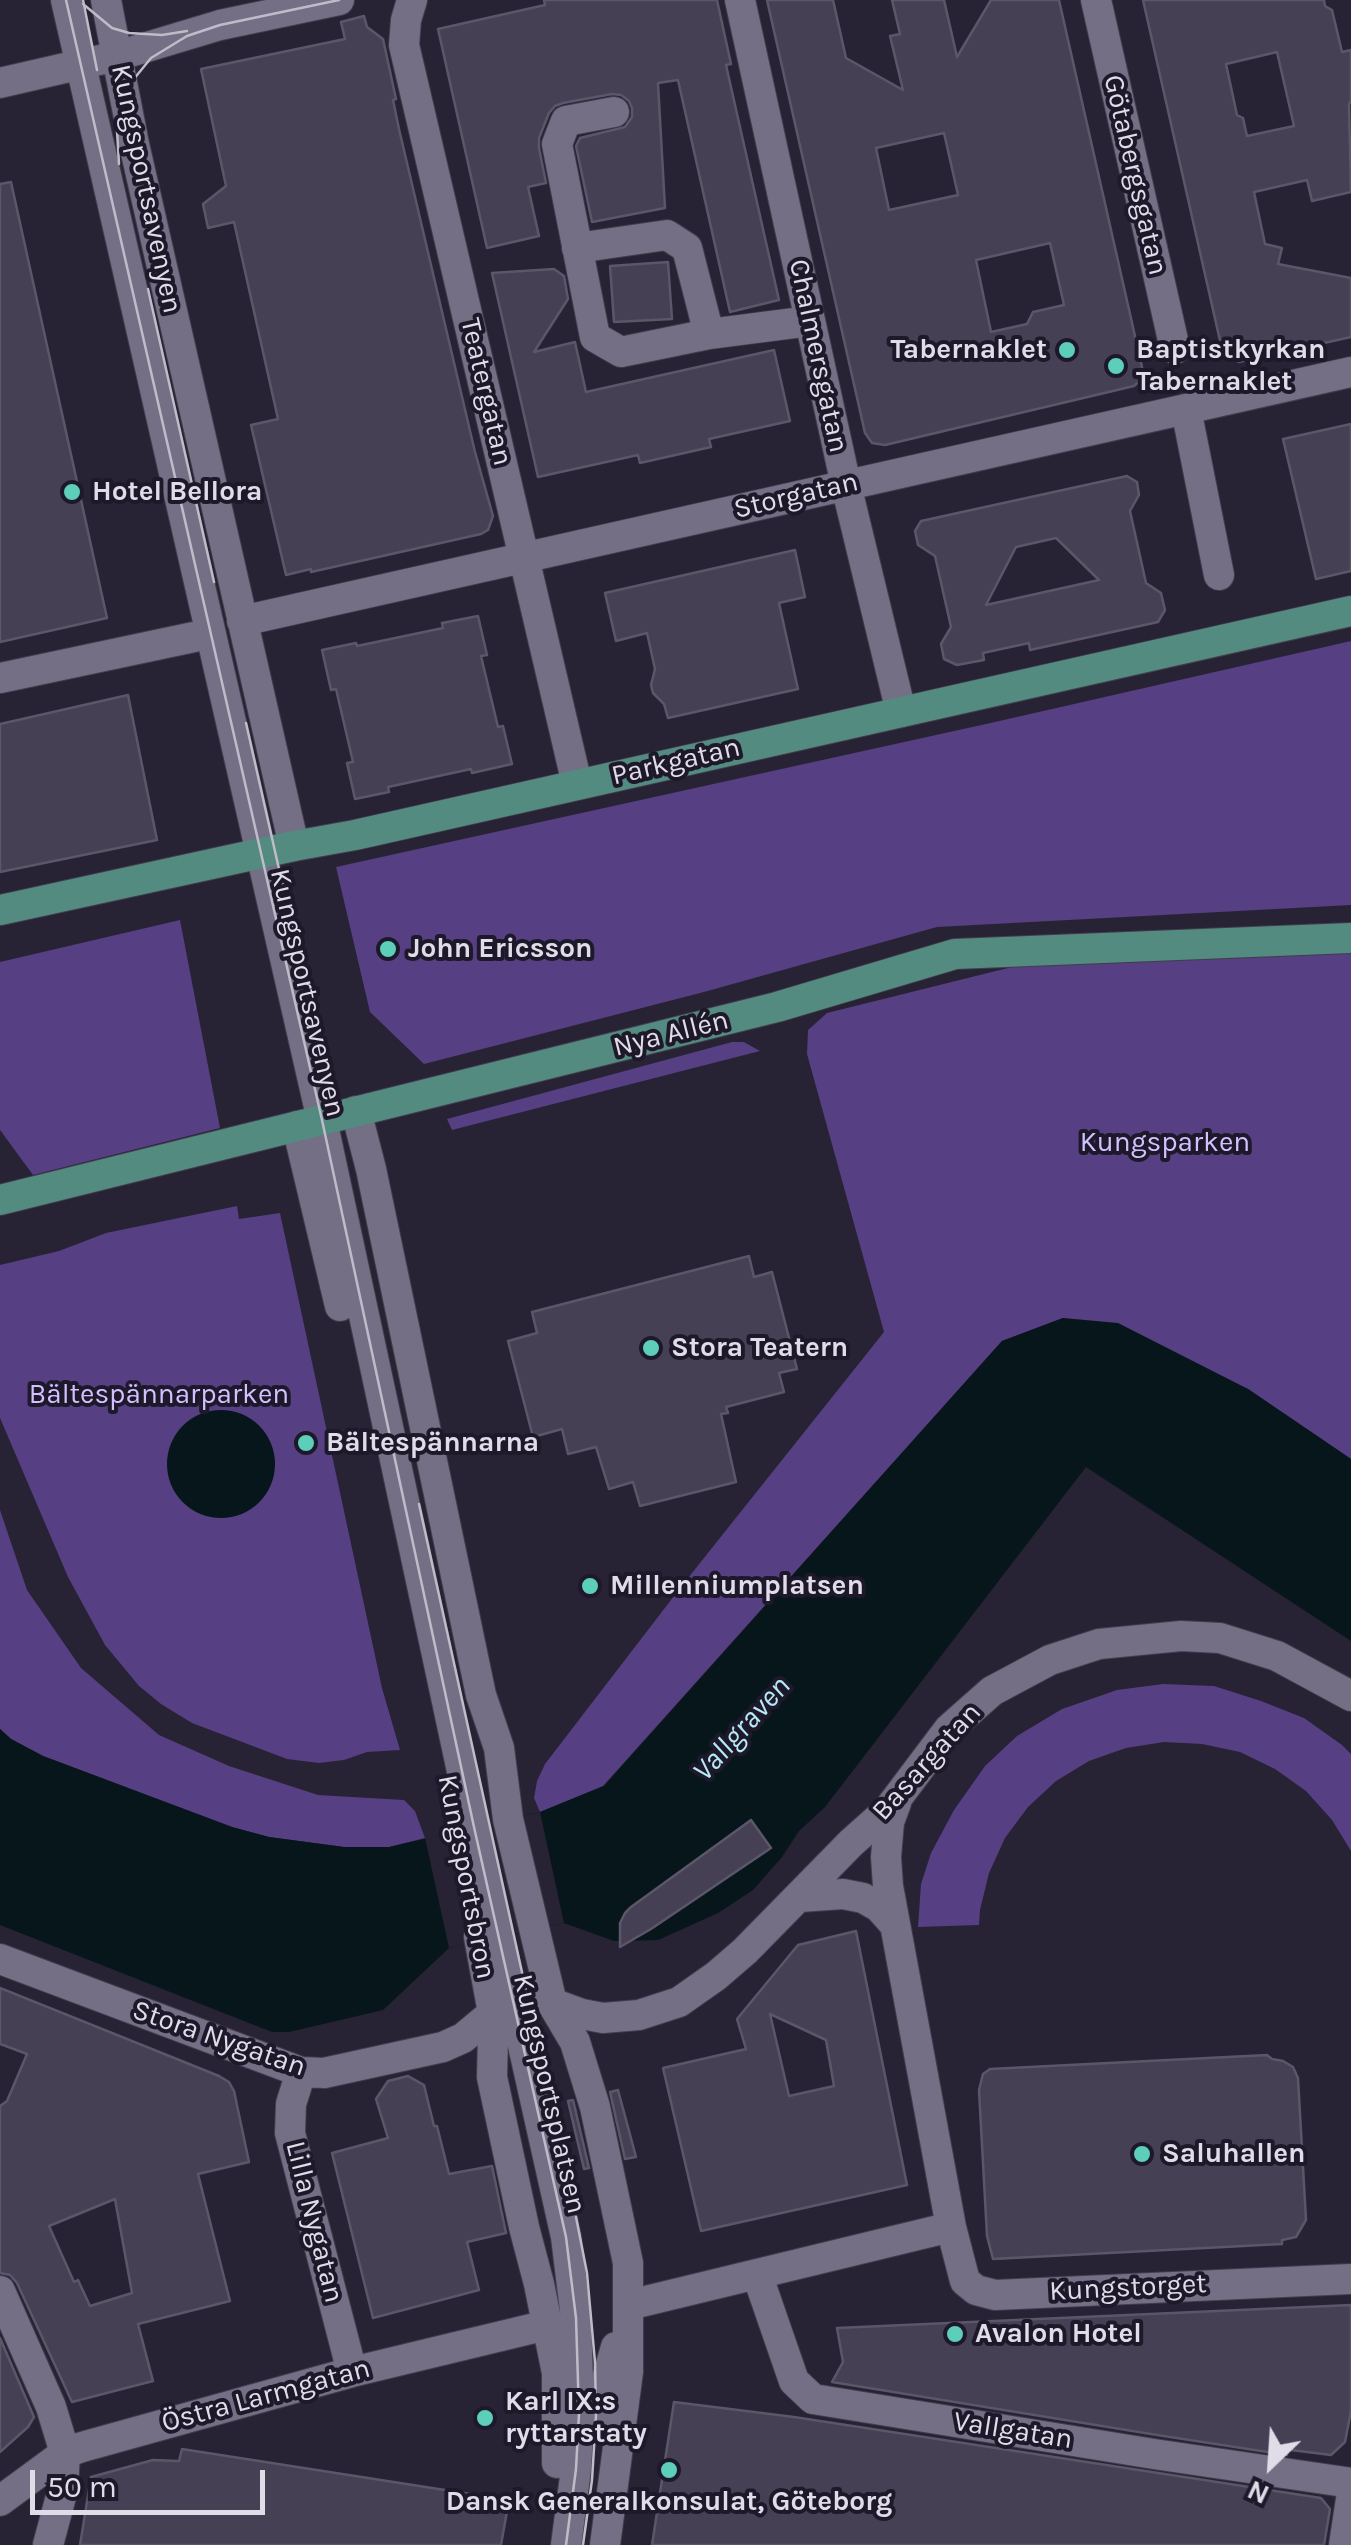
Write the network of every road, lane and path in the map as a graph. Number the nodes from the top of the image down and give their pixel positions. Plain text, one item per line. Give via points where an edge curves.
1 (66, 0) edge
2 (106, 0) edge
3 (339, 0) edge
4 (412, 0) edge
5 (740, 0) edge
6 (1096, 0) edge
7 (89, 8) edge
8 (87, 66) junction
9 (0, 83) edge
10 (614, 112) dead end
11 (578, 248) junction
12 (810, 321) junction
13 (708, 334) junction
14 (1174, 349) dead end
15 (1351, 372) edge
16 (1186, 409) junction
17 (846, 485) junction
18 (524, 558) junction
19 (1219, 576) dead end
20 (1351, 611) edge
21 (242, 620) junction
22 (194, 637) junction
23 (0, 678) edge
24 (901, 712) junction
25 (577, 784) junction
26 (268, 852) junction
27 (0, 910) edge
28 (1351, 938) edge
29 (327, 1118) junction
30 (0, 1200) edge
31 (1351, 1696) edge
32 (495, 1732) joint
33 (447, 1740) joint
34 (897, 1798) junction
35 (482, 1825) junction
36 (800, 1898) junction
37 (895, 1925) junction
38 (506, 1936) junction
39 (0, 1958) edge
40 (552, 2002) junction
41 (493, 2013) junction
42 (301, 2072) junction
43 (951, 2226) junction
44 (757, 2274) junction
45 (1351, 2278) edge
46 (0, 2291) edge
47 (629, 2306) junction
48 (572, 2319) junction
49 (352, 2372) junction
50 (588, 2415) junction
51 (65, 2453) junction
52 (1351, 2483) edge
53 (1351, 2499) edge
54 (0, 2501) edge
55 (48, 2545) edge
56 (545, 2545) edge
57 (566, 2545) edge
58 (583, 2545) edge
59 (606, 2545) edge
60 (1344, 2545) edge

1 - 8 street
2 - 8 street, Kungsportsavenyen
3 - 8 street via 220,25
4 - 18 street, Teatergatan via 404,45
5 - 12 street, Chalmersgatan
6 - 14 street, Götabergsgatan
7 - 8 street
8 - 9 street
8 - 21 street, Kungsportsavenyen via 134,144
8 - 22 street, Kungsportsavenyen
8 - 26 street
8 - 26 street, Kungsportsavenyen via 119,164
10 - 11 street via 566,121 557,144
11 - 13 street via 667,235 687,248
11 - 13 street via 595,337 621,352
12 - 13 street
12 - 17 street, Chalmersgatan
15 - 16 street, Storgatan
16 - 17 street, Storgatan
16 - 19 street
17 - 18 street, Storgatan
17 - 24 street, Chalmersgatan
18 - 21 street, Storgatan
18 - 25 street, Teatergatan
20 - 24 main road, Parkgatan
21 - 26 street, Kungsportsavenyen
22 - 23 street
22 - 26 street, Kungsportsavenyen
24 - 25 main road, Parkgatan
25 - 26 main road, Parkgatan
26 - 27 main road, Parkgatan
26 - 29 street
28 - 29 main road, Nya Allén via 955,954 777,1007
29 - 30 main road, Nya Allén
29 - 32 street, Kungsportsavenyen via 371,1169 481,1695
29 - 33 street, Kungsportsavenyen via 316,1201
29 - 35 street, Kungsportsavenyen
31 - 34 street, Basargatan via 1277,1656 1220,1638 1099,1644 1050,1660 992,1691 949,1730
32 - 35 street, Kungsportsbron via 504,1776
33 - 35 street, Kungsportsbron
34 - 36 street, Basargatan
34 - 37 street, Kungstorget via 886,1857
35 - 38 street, Kungsportsbron
35 - 38 street, Kungsportsbron
36 - 37 street via 863,1898
36 - 40 street, Basargatan via 679,2002 603,2018
37 - 43 street, Kungstorget
38 - 40 street, Kungsportsbron
38 - 41 street, Kungsportsbron
38 - 48 street via 566,2238
38 - 48 street, Kungsportsplatsen via 584,2254
39 - 42 street, Stora Nygatan
40 - 47 street, Kungsportsplatsen via 575,2042 596,2107 628,2263
41 - 42 street, Stora Nygatan via 443,2047
41 - 48 street, Kungsportsplatsen via 492,2077
42 - 49 street, Lilla Nygatan via 290,2134
43 - 44 street
43 - 45 street, Kungstorget via 965,2281 995,2294
44 - 47 street
44 - 52 street, Vallgatan via 794,2381 813,2399
46 - 51 street
47 - 50 street
47 - 59 street, Kungsportsplatsen via 628,2372
48 - 49 street, Östra Larmgatan
48 - 50 street
48 - 50 street
48 - 56 street via 556,2373 558,2455
49 - 51 street, Östra Larmgatan
50 - 57 street
50 - 58 street via 592,2480
51 - 54 street, Östra Larmgatan
51 - 55 street
53 - 60 street

